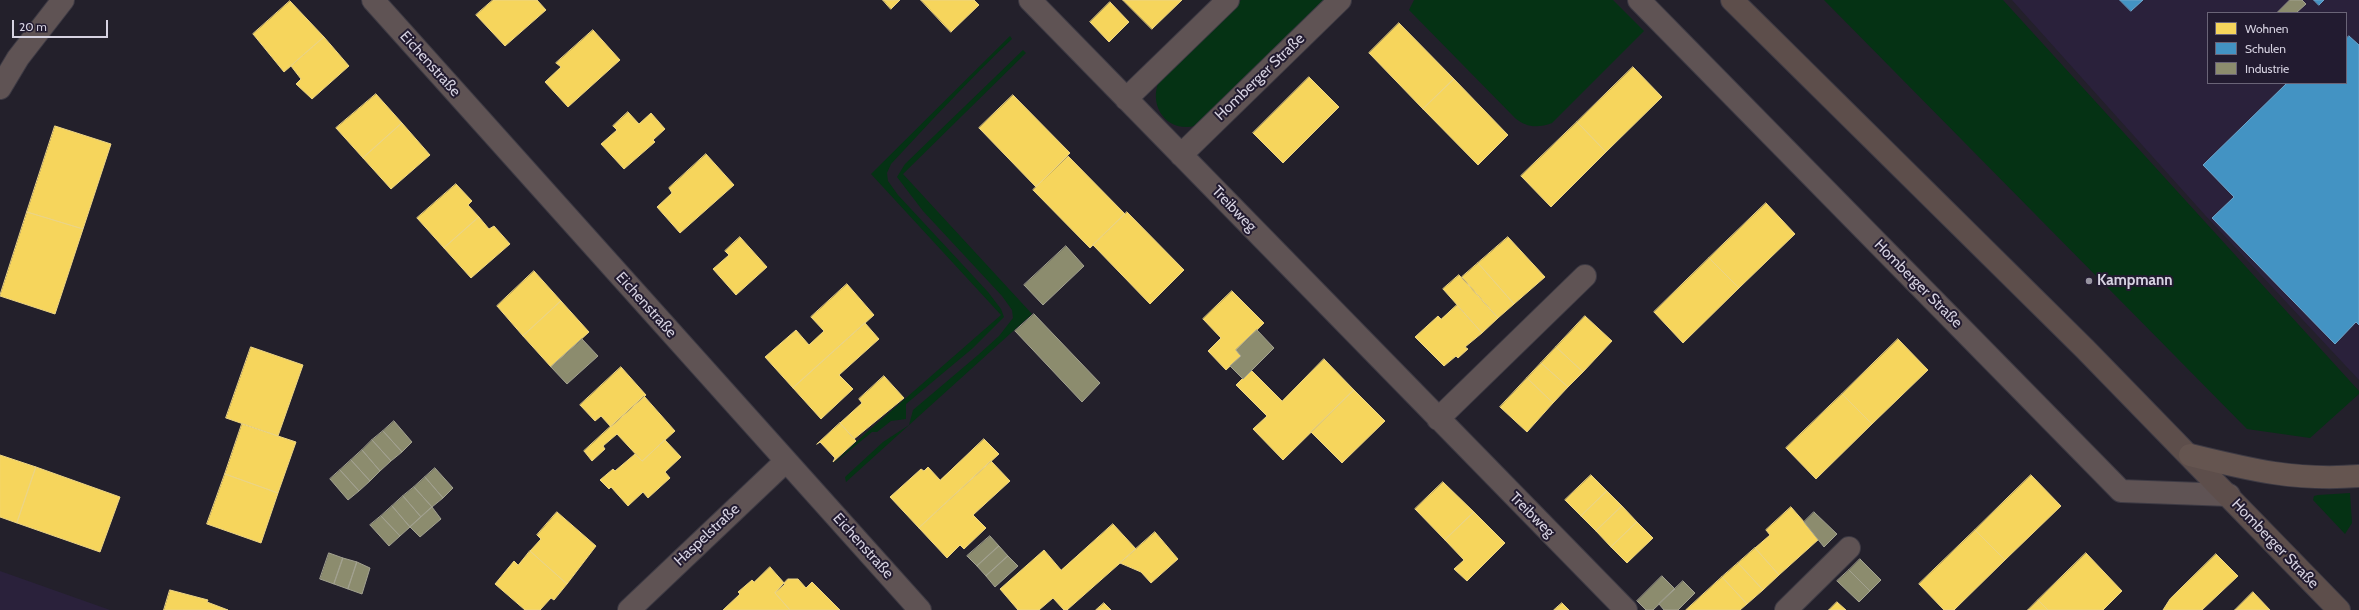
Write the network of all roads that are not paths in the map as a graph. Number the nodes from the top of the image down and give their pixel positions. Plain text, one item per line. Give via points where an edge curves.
1 (63, 0) edge
2 (373, 0) edge
3 (1030, 0) edge
4 (1228, 0) edge
5 (1340, 0) edge
6 (1639, 0) edge
7 (1732, 0) edge
8 (0, 88) edge
9 (1126, 99) junction
10 (1181, 155) junction
11 (1585, 276) dead end
12 (1438, 419) junction
13 (2190, 455) junction
14 (786, 461) junction
15 (2359, 476) edge
16 (2229, 496) junction
17 (1849, 548) dead end
18 (629, 610) edge
19 (920, 610) edge
20 (1626, 610) edge
21 (1786, 610) edge
22 (2339, 610) edge

1 - 8 street via 18,58
2 - 14 street, Eichenstraße
3 - 9 street, Treibweg
4 - 9 street
5 - 10 street, Homberger Straße
6 - 16 street, Homberger Straße via 2122,491
7 - 13 main road, Homberger Straße via 2058,321
9 - 10 street, Treibweg
10 - 12 street, Treibweg
11 - 12 street
12 - 20 street, Treibweg
13 - 15 main road via 2300,478
13 - 16 main road, Homberger Straße
14 - 18 street, Haspelstraße
14 - 19 street, Eichenstraße
16 - 22 main road, Homberger Straße
17 - 21 street

